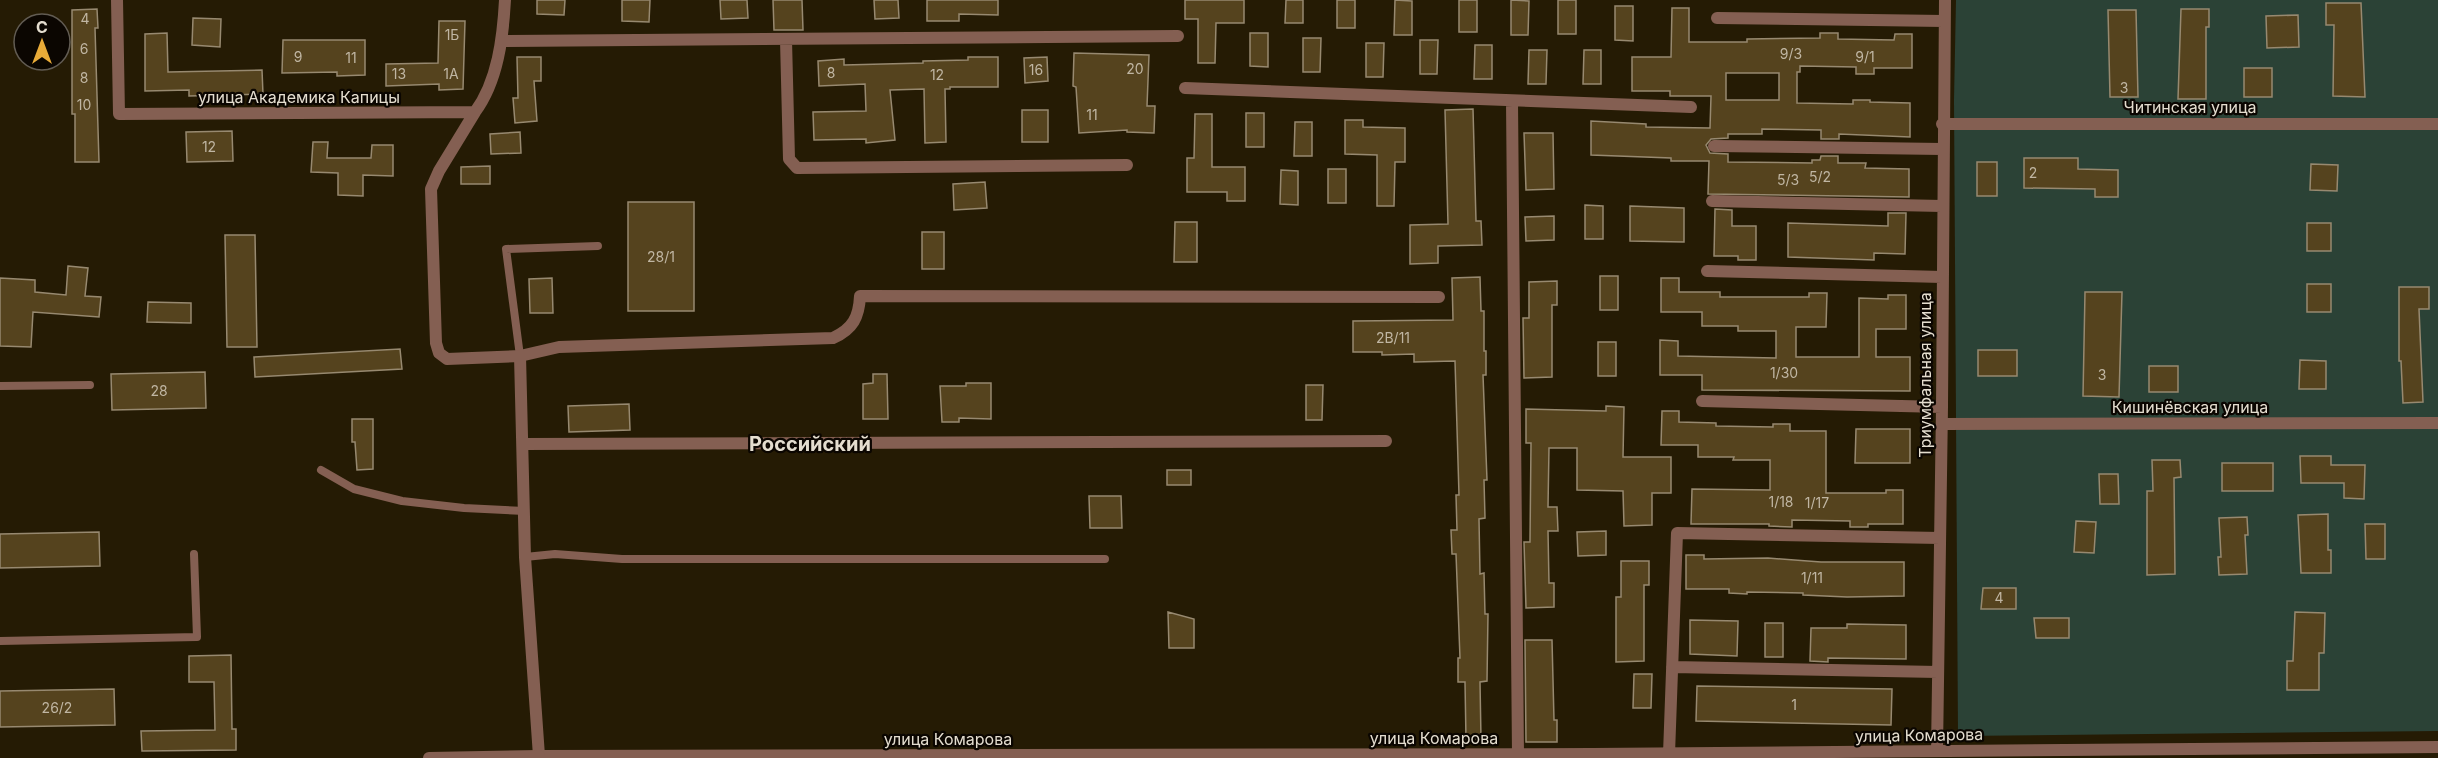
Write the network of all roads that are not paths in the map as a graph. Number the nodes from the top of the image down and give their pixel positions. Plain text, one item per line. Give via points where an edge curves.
1 (117, 0) edge
2 (505, 0) edge
3 (1945, 0) edge
4 (1717, 18) dead end
5 (1944, 21) junction
6 (1178, 36) dead end
7 (786, 40) junction
8 (503, 41) junction
9 (1185, 88) dead end
10 (1512, 102) junction
11 (1691, 107) dead end
12 (476, 112) junction
13 (1942, 124) junction
14 (2438, 124) edge
15 (1714, 146) dead end
16 (1942, 149) junction
17 (1127, 165) dead end
18 (1712, 201) dead end
19 (1942, 206) junction
20 (598, 246) dead end
21 (1707, 271) dead end
22 (1942, 277) junction
23 (1439, 297) dead end
24 (520, 356) junction
25 (90, 385) dead end
26 (0, 386) edge
27 (1702, 401) dead end
28 (1942, 408) junction
29 (2438, 423) edge
30 (1942, 424) junction
31 (1386, 441) dead end
32 (523, 444) junction
33 (321, 470) dead end
34 (525, 511) junction
35 (1940, 538) junction
36 (194, 554) dead end
37 (525, 557) junction
38 (1105, 559) dead end
39 (0, 641) edge
40 (1672, 668) junction
41 (1938, 672) junction
42 (2438, 747) edge
43 (1937, 751) junction
44 (1669, 754) junction
45 (2143, 754) edge
46 (1518, 755) junction
47 (1750, 755) edge
48 (1593, 756) edge
49 (539, 757) edge
50 (429, 758) edge

1 - 12 street, улица Академика Капицы via 119,114
2 - 8 street
3 - 5 street, Триумфальная улица
4 - 5 street
5 - 13 street, Триумфальная улица
6 - 7 street
7 - 8 street
7 - 17 street via 789,159 797,168
8 - 12 street via 484,101
9 - 10 street
10 - 11 street
10 - 46 street
12 - 24 street via 430,189 436,342 439,353 447,360
13 - 14 street, Читинская улица
13 - 16 street, Триумфальная улица
15 - 16 street
16 - 19 street, Триумфальная улица
18 - 19 street
19 - 22 street, Триумфальная улица
20 - 24 lane via 506,249
21 - 22 street
22 - 28 street, Триумфальная улица
23 - 24 street via 860,296 860,307 848,331 833,338 559,347
24 - 32 street
25 - 26 lane
27 - 28 street
28 - 30 street, Триумфальная улица
29 - 30 street, Кишинёвская улица
30 - 35 street, Триумфальная улица
31 - 32 street
32 - 34 street
33 - 34 lane via 354,489 402,501
34 - 37 street
35 - 40 street via 1677,533
35 - 41 street, Триумфальная улица
36 - 39 lane via 196,637
37 - 38 lane via 555,554 622,559
37 - 49 street
40 - 41 street
40 - 44 street
41 - 43 street, Триумфальная улица
42 - 45 street, улица Комарова
43 - 45 street, улица Комарова
43 - 47 street, улица Комарова
44 - 47 street, улица Комарова
44 - 48 street, улица Комарова
46 - 48 street, улица Комарова
46 - 49 street, улица Комарова
49 - 50 street, улица Комарова

